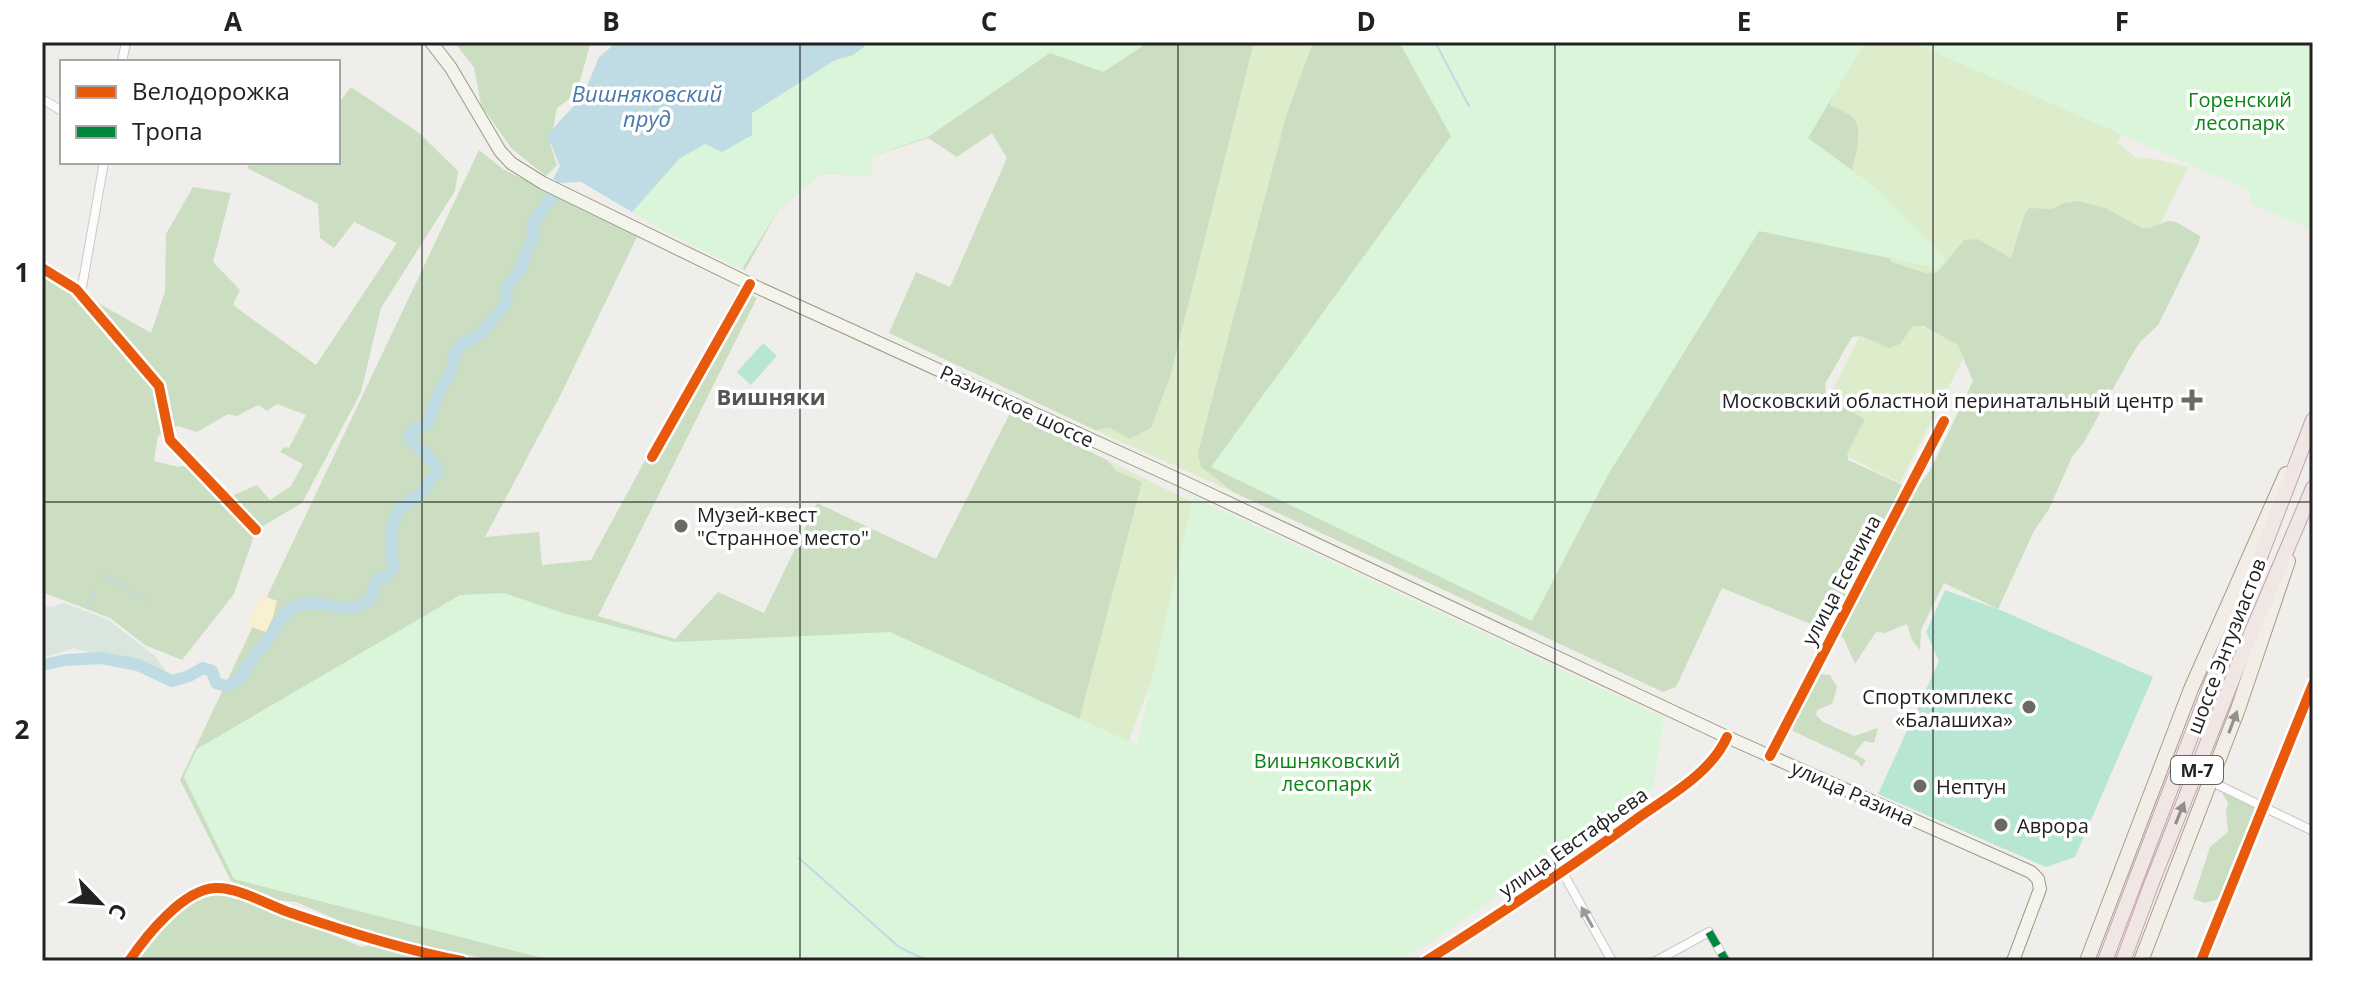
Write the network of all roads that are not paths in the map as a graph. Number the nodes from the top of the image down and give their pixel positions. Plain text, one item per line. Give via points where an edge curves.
1 (431, 42) edge
2 (42, 99) edge
3 (60, 110) edge
4 (104, 164) edge
5 (42, 268) edge
6 (750, 284) junction
7 (76, 289) junction
8 (1944, 421) dead end
9 (2311, 425) edge
10 (652, 457) dead end
11 (2313, 488) edge
12 (2304, 512) junction
13 (256, 530) dead end
14 (2313, 684) edge
15 (1659, 705) joint
16 (1727, 737) junction
17 (1770, 756) junction
18 (2210, 781) junction
19 (2264, 806) junction
20 (2313, 831) edge
21 (1563, 873) junction
22 (2109, 906) junction
23 (2153, 930) junction
24 (129, 961) edge
25 (462, 961) edge
26 (1426, 961) edge
27 (1612, 961) edge
28 (1656, 961) edge
29 (1726, 961) edge
30 (2013, 961) edge
31 (2087, 961) edge
32 (2105, 961) edge
33 (2123, 961) edge
34 (2141, 961) edge
35 (2201, 961) edge

1 - 6 main road, Разинское шоссе via 511,163
2 - 3 street
4 - 7 street via 82,287
5 - 7 street
6 - 10 street
6 - 15 main road, Разинское шоссе
7 - 13 street via 159,386 170,440
8 - 17 street, улица Есенина
9 - 22 main road via 2191,689
9 - 32 highway, шоссе Энтузиастов / М-7, bridge
11 - 12 highway, шоссе Энтузиастов / М-7
18 -> 12 main road
33 -> 12 highway, шоссе Энтузиастов / М-7, bridge via 2242,655
14 - 19 street
15 - 16 main road, улица Разина
16 - 17 main road, улица Разина
16 - 21 street, улица Евстафьева via 1705,767
17 - 30 main road, улица Разина via 2031,872 2040,889
18 - 19 street
18 - 23 main road
19 - 20 street
19 - 35 street
21 - 26 street, улица Евстафьева
27 -> 21 street
22 - 23 main road via 2108,924 2117,936 2135,939
22 - 31 main road
23 - 34 main road
24 - 25 street via 169,914 196,894 216,888 349,932
28 - 29 street via 1709,932

